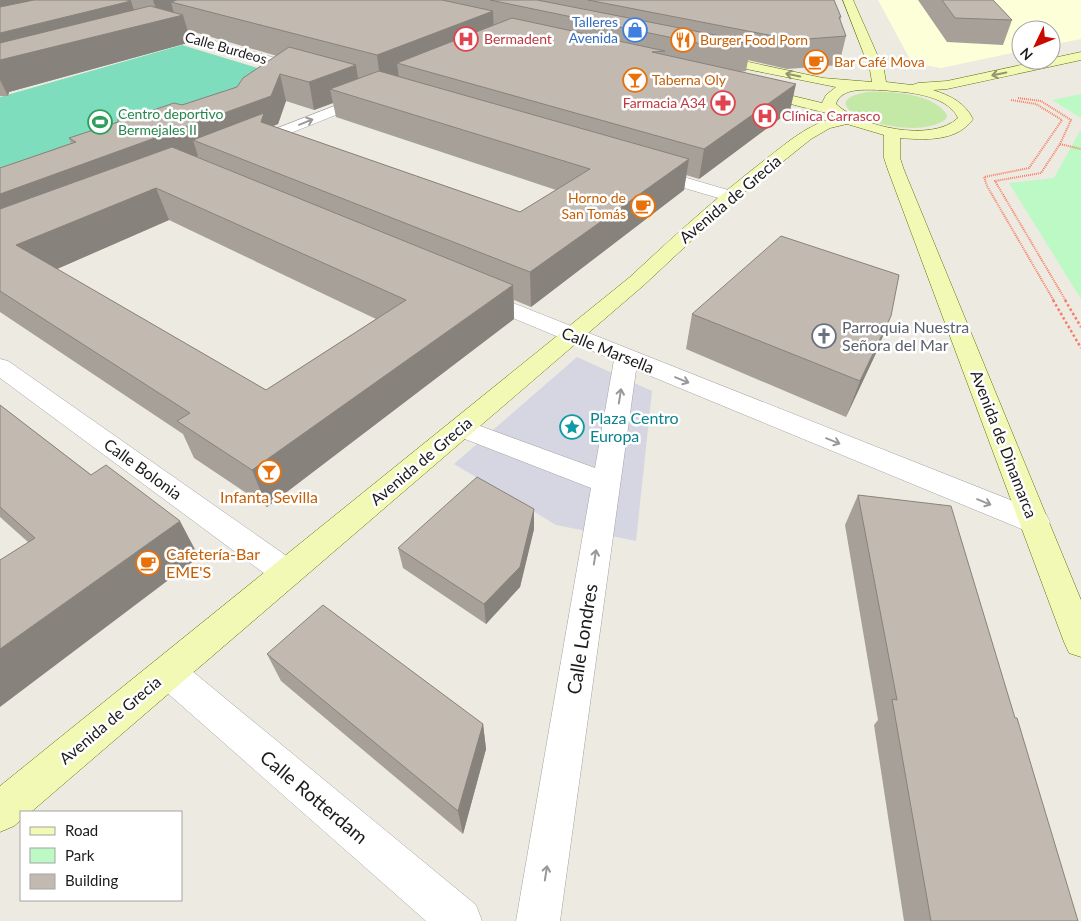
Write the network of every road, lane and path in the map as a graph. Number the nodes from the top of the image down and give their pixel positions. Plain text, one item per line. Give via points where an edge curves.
1 (848, 0) edge
2 (177, 23) edge
3 (140, 28) edge
4 (158, 28) junction
5 (697, 55) edge
6 (1081, 56) edge
7 (318, 75) edge
8 (874, 86) junction
9 (360, 87) edge
10 (743, 88) edge
11 (897, 88) junction
12 (986, 94) joint
13 (964, 114) junction
14 (839, 115) junction
15 (892, 132) junction
16 (238, 149) edge
17 (1081, 149) edge
18 (635, 168) edge
19 (729, 196) junction
20 (464, 289) edge
21 (1081, 327) edge
22 (572, 335) junction
23 (1081, 348) edge
24 (626, 357) junction
25 (0, 366) edge
26 (461, 428) junction
27 (606, 483) junction
28 (1035, 522) junction
29 (287, 573) junction
30 (1081, 642) edge
31 (168, 672) junction
32 (0, 812) edge
33 (460, 921) edge
34 (538, 921) edge

1 - 8 main road via 877,70
2 - 4 street
3 - 4 street, Calle Burdeos
4 - 7 street, Calle Burdeos
8 -> 5 main road via 823,82
6 -> 11 main road via 948,85
8 - 11 main road
8 - 14 main road via 846,89 832,96 829,105
16 -> 9 street via 382,91
10 - 14 main road
11 - 13 main road via 940,97 960,108
12 - 13 main road via 969,103
12 - 23 path via 1036,104 1062,120 1029,168 984,177 986,186
13 - 15 main road via 963,124 949,131 923,134
14 - 15 main road via 867,127
14 - 19 main road, Avenida de Grecia
15 - 28 main road, Avenida de Dinamarca via 892,158 896,170
17 - 21 path via 1060,144 1041,173 995,181
18 - 19 street
19 - 22 main road, Avenida de Grecia via 637,281
20 - 22 street, Calle Marsella
22 - 24 street, Calle Marsella
22 - 26 main road, Avenida de Grecia
27 -> 24 street, Calle Londres
24 -> 28 street, Calle Marsella
25 - 29 street, Calle Bolonia
26 - 27 street
26 - 29 main road, Avenida de Grecia
34 -> 27 street, Calle Londres
28 - 30 main road, Avenida de Dinamarca
29 - 31 main road, Avenida de Grecia
31 - 32 main road, Avenida de Grecia
31 - 33 street, Calle Rotterdam

